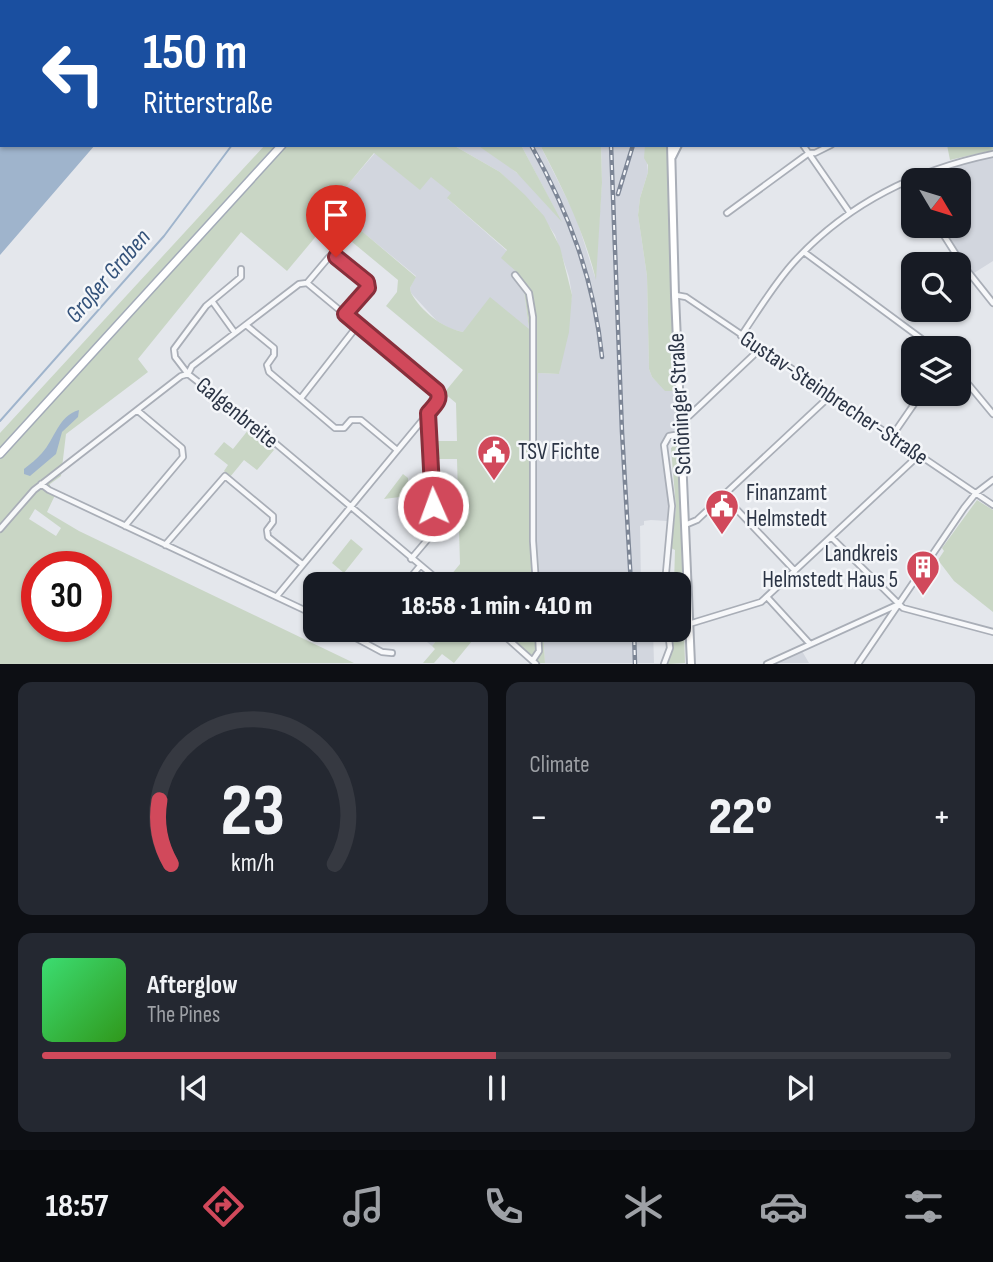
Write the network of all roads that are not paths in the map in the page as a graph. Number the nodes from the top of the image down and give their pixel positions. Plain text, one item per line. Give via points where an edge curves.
1 (280, 147) edge
2 (668, 147) edge
3 (677, 147) edge
4 (804, 147) edge
5 (827, 147) edge
6 (808, 153) junction
7 (993, 154) edge
8 (671, 158) junction
9 (940, 168) edge
10 (901, 186) edge
11 (727, 213) dead end
12 (850, 213) junction
13 (946, 238) edge
14 (804, 252) junction
15 (242, 269) dead end
16 (515, 275) dead end
17 (307, 283) junction
18 (675, 295) junction
19 (212, 301) junction
20 (993, 303) edge
21 (345, 314) junction
22 (246, 325) junction
23 (358, 325) junction
24 (235, 333) junction
25 (741, 336) junction
26 (918, 336) edge
27 (761, 348) junction
28 (188, 374) junction
29 (971, 387) edge
30 (830, 396) junction
31 (301, 398) junction
32 (913, 406) edge
33 (138, 411) junction
34 (428, 413) junction
35 (993, 414) edge
36 (680, 417) junction
37 (681, 434) junction
38 (892, 436) junction
39 (397, 450) junction
40 (0, 454) edge
41 (919, 455) junction
42 (993, 480) edge
43 (41, 484) junction
44 (976, 493) junction
45 (724, 496) junction
46 (993, 505) edge
47 (350, 507) junction
48 (685, 525) junction
49 (125, 526) junction
50 (0, 529) edge
51 (831, 537) junction
52 (165, 545) junction
53 (411, 559) junction
54 (302, 565) junction
55 (420, 566) junction
56 (794, 571) junction
57 (415, 572) edge
58 (428, 572) edge
59 (535, 572) edge
60 (666, 572) edge
61 (687, 572) edge
62 (277, 597) junction
63 (766, 597) junction
64 (898, 604) junction
65 (303, 609) edge
66 (691, 623) edge
67 (993, 632) edge
68 (365, 642) edge
69 (512, 642) edge
70 (539, 642) edge
71 (669, 642) edge
72 (690, 642) edge
73 (810, 644) junction
74 (392, 653) dead end
75 (535, 662) edge
76 (664, 663) edge
77 (691, 663) edge
78 (767, 663) edge
79 (858, 663) edge

1 - 40 main road
2 - 8 main road, Schöninger Straße
3 - 8 main road
4 - 6 street
5 - 6 street
6 - 11 street
6 - 12 street
7 - 9 street
8 - 18 main road, Schöninger Straße
10 - 12 street
12 - 14 street
13 - 20 street
14 - 25 street
14 - 26 street
15 - 19 street via 241,277
16 - 59 street via 529,293 533,317
17 - 21 street
17 - 21 street via 329,257 336,257 367,282 368,288
17 - 22 street via 299,284
18 - 25 street, Gustav-Steinbrecher-Straße via 686,297
18 - 36 main road, Schöninger Straße
19 - 24 street
19 - 28 street via 173,352
21 - 23 street
22 - 24 street
22 - 31 street via 274,348 269,372
23 - 31 street
23 - 34 street via 437,391 439,400
24 - 28 street
25 - 27 street, Gustav-Steinbrecher-Straße
27 - 30 street, Gustav-Steinbrecher-Straße
27 - 36 street via 688,416
28 - 33 street, Galgenbreite
28 - 47 street, Galgenbreite
29 - 35 street
30 - 38 street, Gustav-Steinbrecher-Straße
30 - 45 street
31 - 39 street via 335,428 344,428 351,419 361,420
32 - 38 street
33 - 43 street, Galgenbreite
33 - 49 street via 182,448 183,457
34 - 39 street
34 - 53 street via 433,533
36 - 37 main road, Schöninger Straße
37 - 48 main road, Schöninger Straße
37 - 60 street via 669,436 664,445 672,506
38 - 41 street, Gustav-Steinbrecher-Straße
39 - 47 street
41 - 44 street, Gustav-Steinbrecher-Straße
41 - 51 street
42 - 44 street
43 - 49 street
43 - 50 street, Galgenbreite
44 - 46 street, Gustav-Steinbrecher-Straße
44 - 64 street
45 - 48 street
45 - 56 street
47 - 53 street, Galgenbreite
47 - 54 street
48 - 61 main road, Schöninger Straße
49 - 52 street
51 - 56 street
51 - 64 street
52 - 54 street via 225,476 273,516 268,537
52 - 62 street
53 - 55 street, Galgenbreite
54 - 62 street
55 - 57 street
55 - 58 street, Galgenbreite
56 - 63 street
62 - 65 street
63 - 66 street via 752,606
63 - 73 street
64 - 67 street
64 - 73 street
64 - 79 street
68 - 74 street
69 - 75 street
70 - 75 street
71 - 76 street
72 - 77 main road, Schöninger Straße
73 - 78 street

